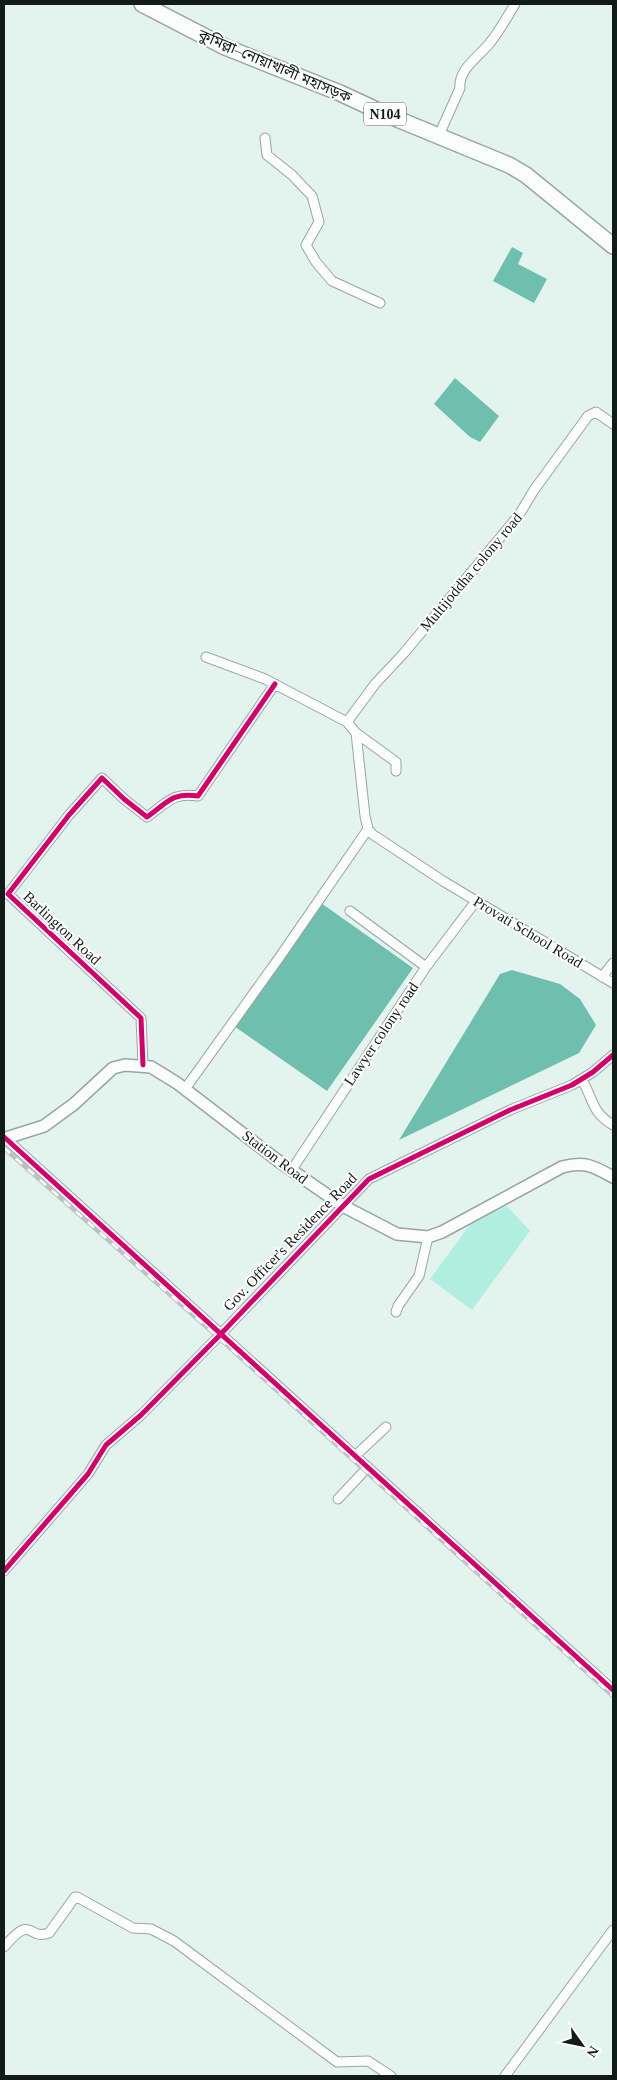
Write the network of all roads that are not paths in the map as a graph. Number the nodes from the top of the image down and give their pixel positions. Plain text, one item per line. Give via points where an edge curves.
1 (142, 4) edge
2 (514, 4) edge
3 (439, 135) junction
4 (265, 138) dead end
5 (613, 246) edge
6 (380, 303) dead end
7 (613, 424) edge
8 (206, 657) dead end
9 (275, 684) junction
10 (351, 719) junction
11 (356, 733) junction
12 (396, 771) dead end
13 (368, 829) junction
14 (6, 892) edge
15 (476, 901) junction
16 (350, 911) dead end
17 (613, 963) edge
18 (426, 967) junction
19 (602, 977) junction
20 (613, 983) edge
21 (613, 1055) edge
22 (143, 1065) junction
23 (582, 1080) junction
24 (185, 1089) junction
25 (613, 1125) edge
26 (5, 1138) edge
27 (292, 1171) junction
28 (613, 1177) edge
29 (344, 1206) junction
30 (428, 1236) junction
31 (396, 1312) dead end
32 (221, 1332) junction
33 (386, 1427) dead end
34 (355, 1456) junction
35 (368, 1467) junction
36 (338, 1499) dead end
37 (4, 1571) edge
38 (613, 1690) edge
39 (613, 1930) edge
40 (4, 1947) edge
41 (391, 2076) edge
42 (505, 2076) edge

1 - 3 highway, কুমিল্লা–নোয়াখালী মহাসড়ক / N104 via 225,47
2 - 3 street via 489,44 459,81 460,88
3 - 5 highway, কুমিল্লা–নোয়াখালী মহাসড়ক / N104 via 509,164
4 - 6 street via 267,155 312,196 319,222 306,245 316,262 332,281
7 - 10 street, Multijoddha colony road via 596,412 588,416 519,515 375,684
8 - 9 street
9 - 10 street
9 - 14 street, Barlington Road via 198,796 175,796 147,817 102,778
10 - 11 street
11 - 12 street via 396,762
11 - 13 street
13 - 15 street, Provati School Road via 401,855
13 - 24 street
14 - 22 street, Barlington Road via 141,1018
15 - 18 street, Lawyer colony road
15 - 19 street, Provati School Road
16 - 18 street
17 - 19 street
18 - 27 street, Lawyer colony road
19 - 20 street, Provati School Road
21 - 23 street, Gov. Officer's Residence Road
22 - 24 street, Station Road
22 - 26 street via 113,1068 44,1126
23 - 25 street via 598,1115
23 - 29 street, Gov. Officer's Residence Road via 510,1110 369,1179
24 - 27 street, Station Road
26 - 32 street
27 - 29 street, Station Road
28 - 30 street, Station Road via 592,1165 562,1167 442,1232
29 - 30 street, Station Road via 397,1234
29 - 32 street, Gov. Officer's Residence Road
30 - 31 street via 419,1276
32 - 34 street
32 - 37 street, Gov. Officer's Residence Road via 141,1415 106,1445 88,1474
33 - 34 street
34 - 35 street
35 - 36 street
35 - 38 street
39 - 42 street
40 - 41 street via 26,1928 40,1934 49,1933 77,1897 133,1928 151,1929 174,1941 336,2062 368,2061

